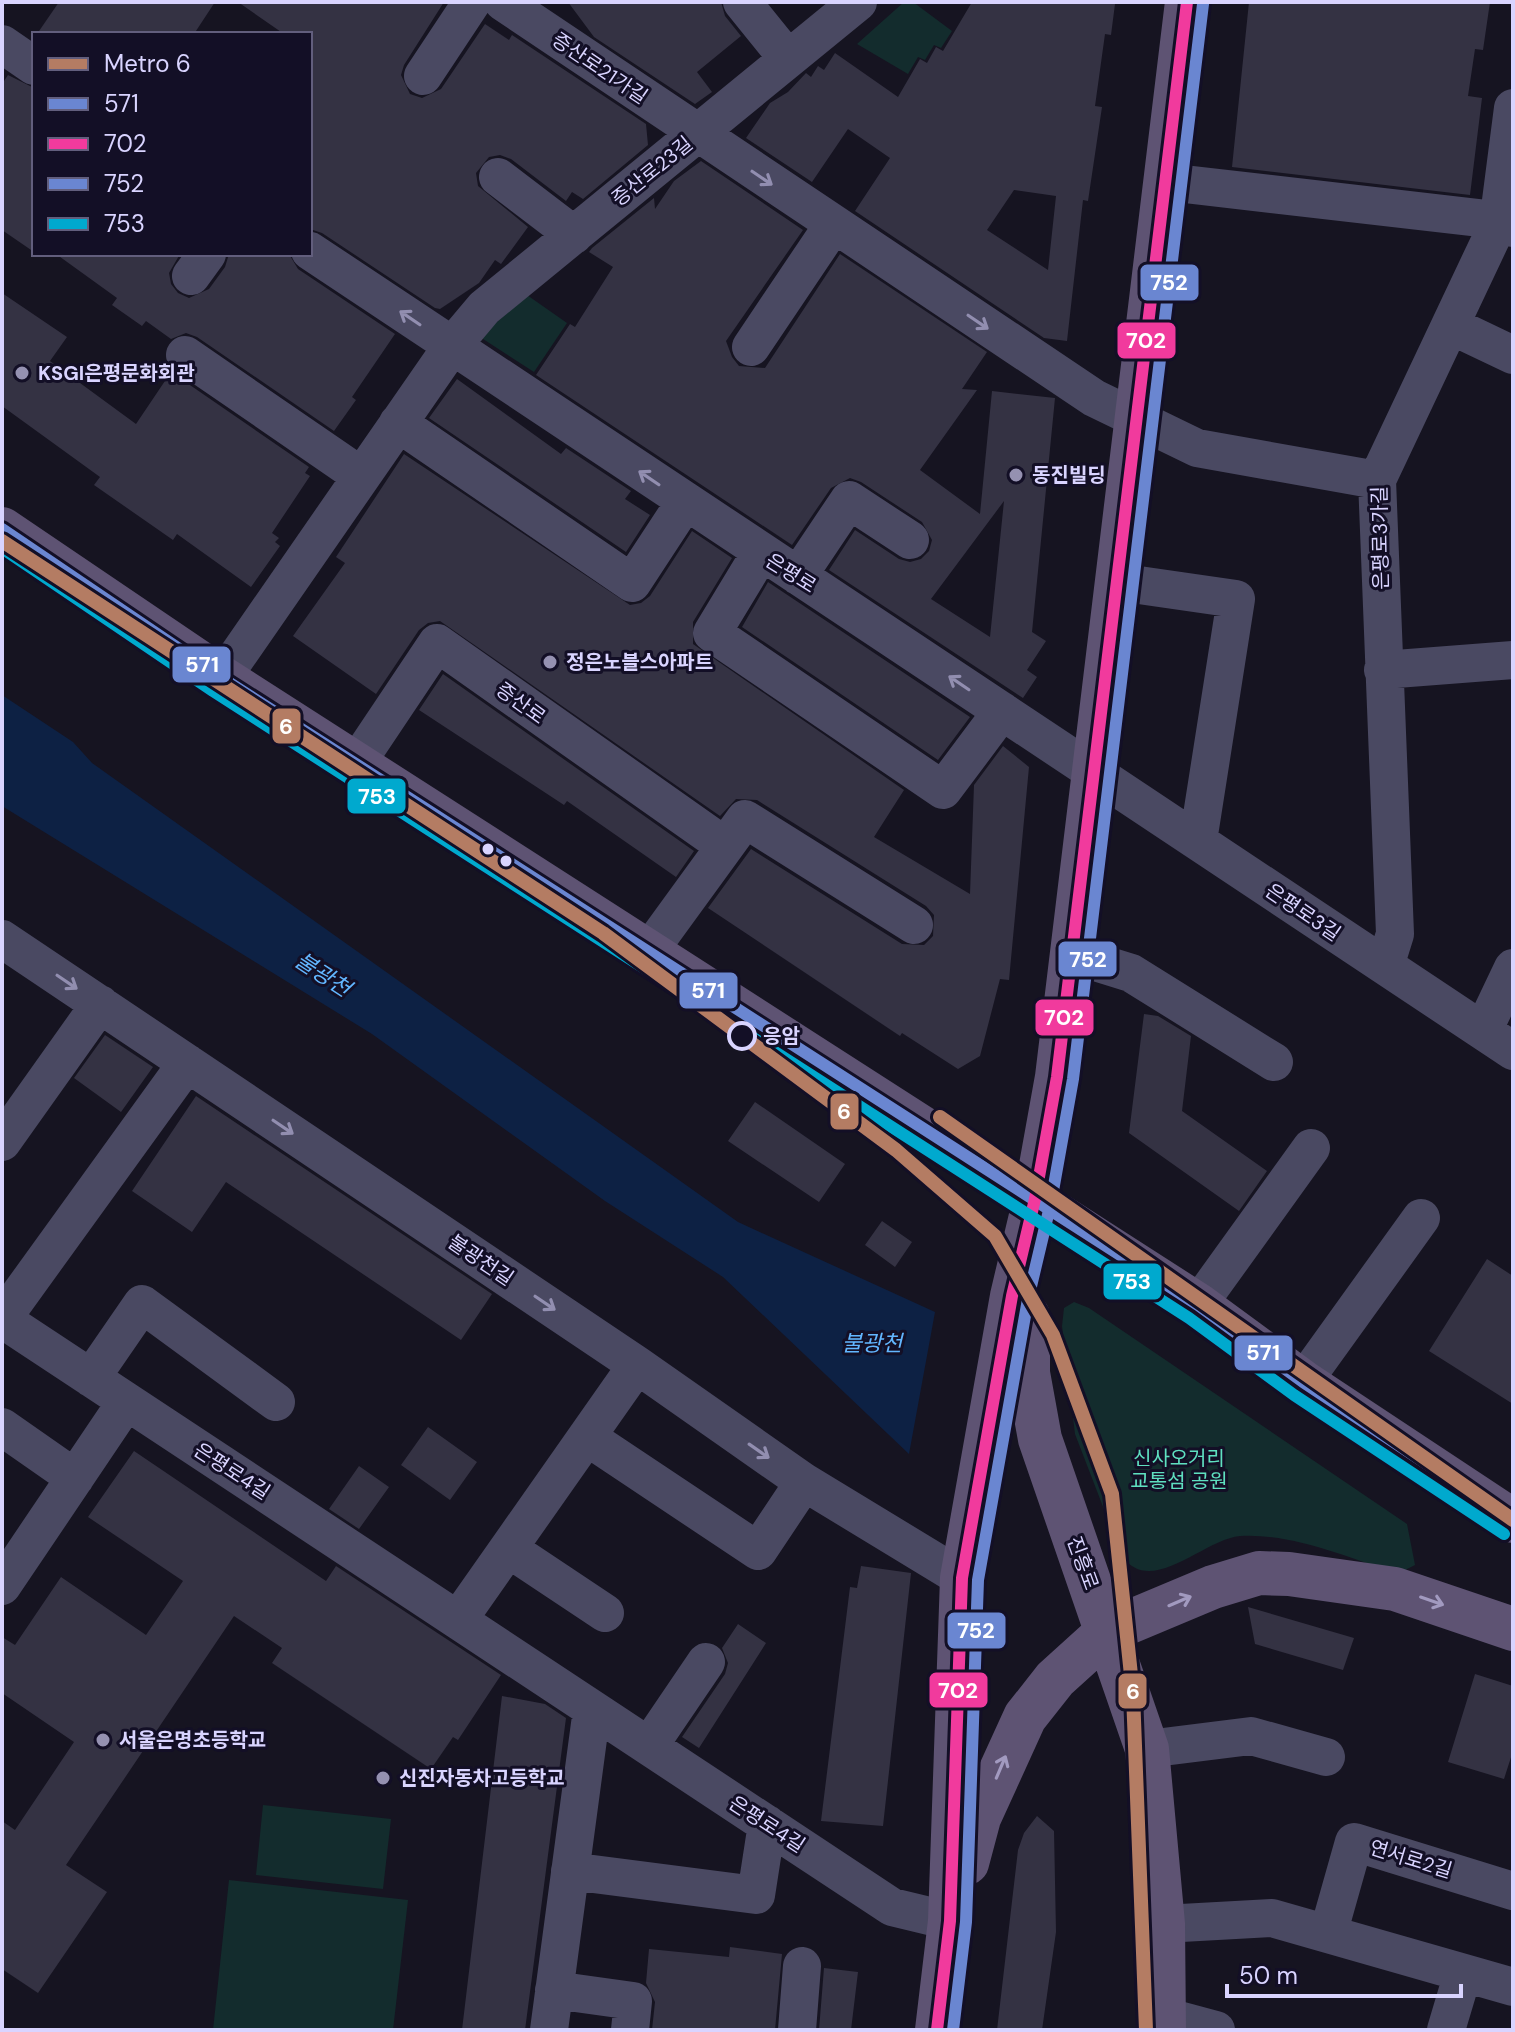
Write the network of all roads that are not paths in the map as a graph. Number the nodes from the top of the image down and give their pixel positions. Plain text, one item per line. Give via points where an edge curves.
1 (472, 2) edge
2 (503, 2) edge
3 (742, 2) edge
4 (1187, 2) edge
5 (843, 7) edge
6 (2, 44) edge
7 (788, 59) junction
8 (32, 65) edge
9 (423, 76) dead end
10 (1513, 108) edge
11 (697, 134) junction
12 (498, 177) dead end
13 (1167, 182) junction
14 (833, 225) junction
15 (1505, 226) edge
16 (574, 235) junction
17 (312, 252) edge
18 (1452, 326) junction
19 (452, 346) junction
20 (751, 347) dead end
21 (185, 355) dead end
22 (1513, 355) edge
23 (1136, 421) junction
24 (398, 423) junction
25 (361, 476) junction
26 (1377, 480) junction
27 (685, 502) junction
28 (2, 529) edge
29 (910, 540) dead end
30 (761, 552) junction
31 (798, 576) junction
32 (1118, 582) junction
33 (1513, 660) edge
34 (1383, 670) junction
35 (222, 678) junction
36 (1002, 711) junction
37 (356, 764) junction
38 (1094, 772) junction
39 (1198, 841) junction
40 (725, 846) junction
41 (914, 925) dead end
42 (2, 939) edge
43 (649, 951) junction
44 (1073, 955) junction
45 (1385, 966) junction
46 (1513, 968) edge
47 (100, 1004) junction
48 (1498, 1041) edge
49 (1274, 1062) dead end
50 (187, 1063) junction
51 (2, 1142) edge
52 (1311, 1148) dead end
53 (1035, 1199) junction
54 (1421, 1218) dead end
55 (1198, 1305) junction
56 (2, 1319) edge
57 (637, 1365) junction
58 (91, 1378) junction
59 (1303, 1382) junction
60 (126, 1402) junction
61 (276, 1402) dead end
62 (2, 1427) edge
63 (587, 1437) junction
64 (75, 1478) junction
65 (804, 1482) junction
66 (1513, 1521) edge
67 (509, 1549) junction
68 (962, 1578) junction
69 (2, 1586) edge
70 (605, 1613) dead end
71 (458, 1620) junction
72 (1513, 1629) edge
73 (1108, 1631) junction
74 (706, 1662) dead end
75 (592, 1709) junction
76 (649, 1746) junction
77 (1147, 1749) junction
78 (1326, 1757) dead end
79 (767, 1824) junction
80 (570, 1871) junction
81 (1513, 1891) edge
82 (950, 1921) junction
83 (1163, 1924) junction
84 (1328, 1934) junction
85 (802, 1966) dead end
86 (1463, 1973) junction
87 (1513, 1987) edge
88 (554, 1990) junction
89 (1164, 2023) edge
90 (549, 2030) edge
91 (630, 2030) edge
92 (797, 2030) edge
93 (937, 2030) edge
94 (1216, 2030) edge
95 (1446, 2030) edge

1 - 9 street
2 - 11 street, 증산로21가길
3 - 7 street
4 - 13 main road
5 - 7 street, 증산로23길
6 - 8 street
7 - 11 street, 증산로23길
10 - 15 street, 은평로3가길
11 -> 14 street
11 - 16 street, 증산로23길
12 - 16 street
13 - 15 street via 1479,218
13 - 23 main road
14 - 20 street
14 -> 23 street via 1080,390
15 - 18 street, 은평로3가길
16 - 19 street, 증산로23길 via 484,308
19 -> 17 street
18 - 22 street
18 - 26 street, 은평로3가길
19 - 24 street, 증산로23길
27 -> 19 street
21 - 25 street
23 - 26 street via 1197,448
23 - 32 main road
24 - 25 street, 증산로23길
24 - 27 street via 632,583
25 - 35 street, 증산로23길
26 - 34 street, 은평로3가길
27 - 30 street
28 - 35 main road
29 - 31 street via 849,500
30 - 31 street, 은평로
30 - 36 street, 은평로 via 712,633 943,790
36 -> 31 street, 은평로
32 - 38 main road
32 - 39 street via 1236,599
33 - 34 street
34 - 45 street, 은평로3가길 via 1395,934
35 - 37 main road
36 - 38 street, 은평로
37 - 40 street, 증산로 via 437,643
37 - 43 main road
38 - 39 street, 은평로3길
38 - 44 main road
39 - 45 street, 은평로3길
40 - 41 street via 745,819
40 - 43 street
42 -> 47 street, 불광천길
43 - 53 main road
44 - 49 street via 1131,973
44 - 53 main road
45 - 48 street, 은평로3길
46 - 48 street
47 - 50 street, 불광천길
47 - 51 street
50 - 56 street
50 -> 57 street, 불광천길
52 - 55 street
53 - 55 main road
53 - 68 main road via 1012,1296
53 - 73 main road, 진흥로 via 1027,1348 1034,1416
54 - 59 street
55 - 59 main road
56 - 58 street, 은평로4길
57 - 63 street
57 -> 65 street, 불광천길
58 - 60 street, 은평로4길
58 - 61 street via 142,1304
59 - 66 main road
60 - 64 street
60 - 71 street, 은평로4길
62 - 64 street
63 - 65 street via 758,1551
63 - 67 street
64 - 69 street
65 - 68 street, 불광천길
67 - 70 street
67 - 71 street
68 - 82 main road
71 - 75 street, 은평로4길
73 -> 72 main road via 1259,1573 1395,1589
73 - 77 main road, 진흥로
82 -> 73 main road via 979,1818 1025,1717 1055,1679
74 - 76 street
75 - 76 street, 은평로4길
75 - 80 street
76 - 79 street, 은평로4길
77 - 78 street via 1251,1736
77 - 83 main road, 진흥로
79 - 80 street via 756,1895
79 - 82 street, 은평로4길 via 892,1907
80 - 88 street
81 - 84 street, 연서로2길 via 1354,1842
82 - 93 main road
83 - 84 street via 1272,1918
83 - 89 main road, 진흥로
84 - 86 street
85 - 92 street
86 - 87 street
86 - 95 street
88 - 90 street
88 - 91 street via 633,2001
89 - 94 street

